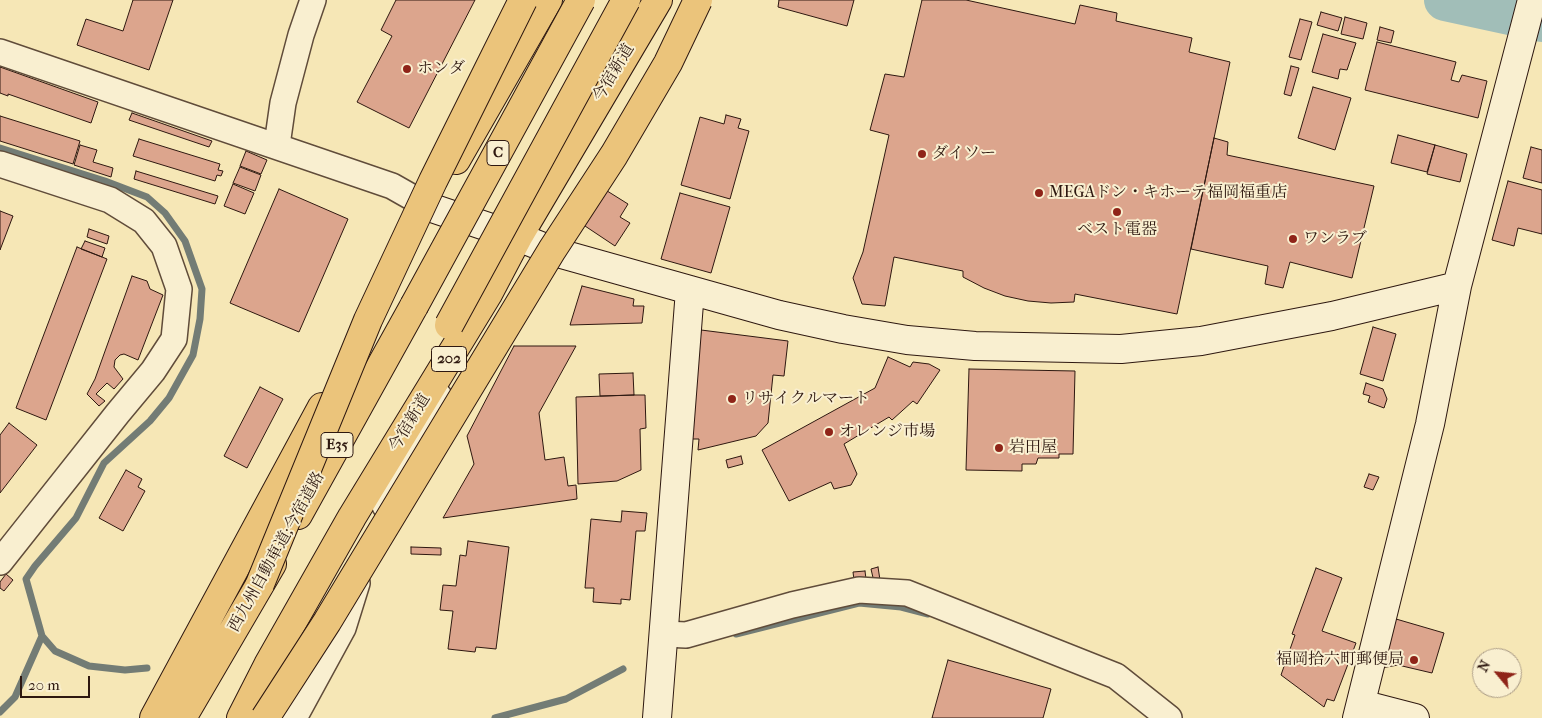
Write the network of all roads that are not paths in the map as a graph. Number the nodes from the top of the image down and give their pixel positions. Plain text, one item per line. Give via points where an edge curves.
1 (313, 0) edge
2 (523, 0) edge
3 (548, 0) edge
4 (581, 0) edge
5 (626, 0) edge
6 (658, 0) edge
7 (698, 0) edge
8 (1532, 0) edge
9 (0, 52) edge
10 (277, 145) junction
11 (0, 164) edge
12 (430, 207) junction
13 (518, 237) junction
14 (1457, 286) junction
15 (690, 290) junction
16 (488, 294) junction
17 (414, 306) joint
18 (352, 517) junction
19 (0, 562) edge
20 (260, 584) junction
21 (664, 634) junction
22 (1359, 711) edge
23 (154, 718) edge
24 (182, 718) edge
25 (233, 718) edge
26 (241, 718) edge
27 (259, 718) edge
28 (265, 718) edge
29 (294, 718) edge
30 (657, 718) edge
31 (1169, 718) edge
32 (1415, 718) edge

1 - 10 street via 283,103
2 - 20 highway, bridge via 368,320
3 - 12 highway
4 - 17 highway, C, bridge
5 - 25 highway, E35, bridge
6 - 13 highway, 今宿新道 / 202
7 - 28 highway, bridge via 668,62 614,154
8 - 14 street
9 - 10 street
10 - 12 street via 392,186
11 - 19 street via 110,200 144,221 164,246 179,289 174,339 153,371
12 - 13 street
12 - 23 highway
13 - 15 street via 558,253
13 - 16 highway, 今宿新道 / 202
14 - 15 street via 1332,316 1201,342 1121,349 976,346 907,340 788,317
14 - 22 street via 1430,424
15 - 21 street
16 - 18 highway, 今宿新道 / 202
16 - 29 street via 380,515 343,628
17 - 20 highway, 西九州自動車道;今宿道路 / E35, bridge
18 - 26 highway, 今宿新道 / 202
18 - 27 highway
20 - 24 highway, 西九州自動車道;今宿道路 / E35
21 - 30 street
21 - 31 street via 686,635 859,590 907,593 1116,676
22 - 32 street

